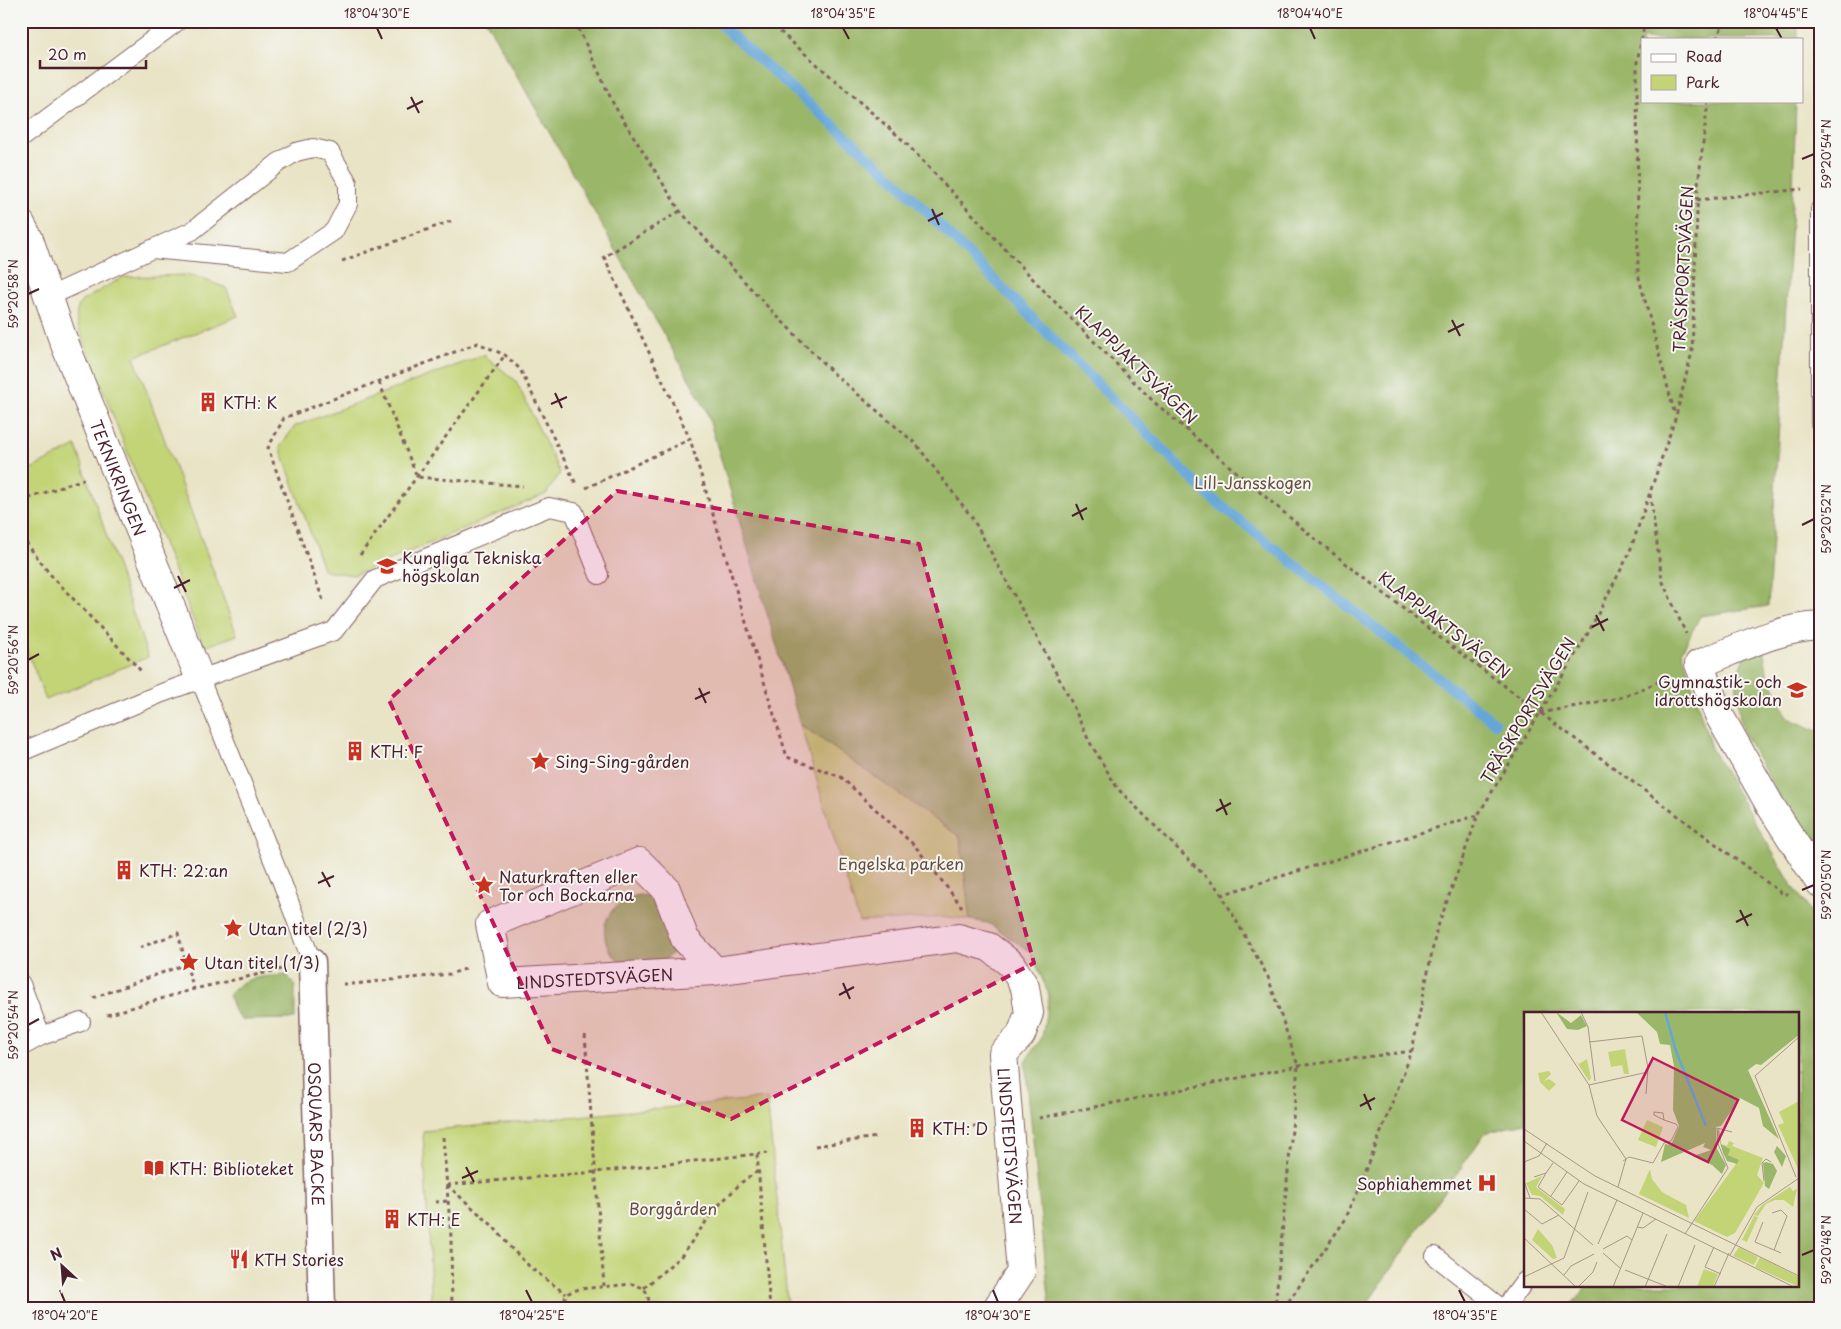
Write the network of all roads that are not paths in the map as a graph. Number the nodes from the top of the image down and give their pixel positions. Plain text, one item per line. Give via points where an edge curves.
1 (178, 21) edge
2 (21, 138) edge
3 (1820, 209) edge
4 (21, 224) edge
5 (152, 250) junction
6 (37, 287) edge
7 (1820, 423) edge
8 (599, 575) dead end
9 (1820, 626) edge
10 (200, 679) junction
11 (21, 752) edge
12 (1819, 882) edge
13 (312, 962) joint
14 (715, 971) junction
15 (21, 984) edge
16 (82, 1022) road end
17 (41, 1036) junction
18 (21, 1047) edge
19 (1434, 1256) dead end
20 (1524, 1283) edge
21 (322, 1308) edge
22 (997, 1308) edge
23 (1503, 1308) edge

1 - 2 lane
3 - 7 lane
4 - 6 street, TEKNIKRINGEN via 29,239
5 - 5 lane via 288,262 334,231 348,204 348,183 330,152 314,148 296,152 192,231
5 - 6 lane
6 - 10 street, TEKNIKRINGEN via 62,337
8 - 10 lane via 574,512 549,507 375,579 334,631
9 - 12 street via 1772,635 1699,664 1719,715
10 - 11 lane
10 - 13 lane
13 - 21 street, OSQUARS BACKE
14 - 14 street, LINDSTEDTSVÄGEN via 502,983 490,924 639,862 666,889 685,938
14 - 22 street, LINDSTEDTSVÄGEN via 958,938 989,947 1011,964 1025,986 1029,1014 1021,1035 1003,1054 1021,1272
15 - 17 lane
16 - 17 lane
17 - 18 lane
19 - 23 lane
20 - 23 lane

